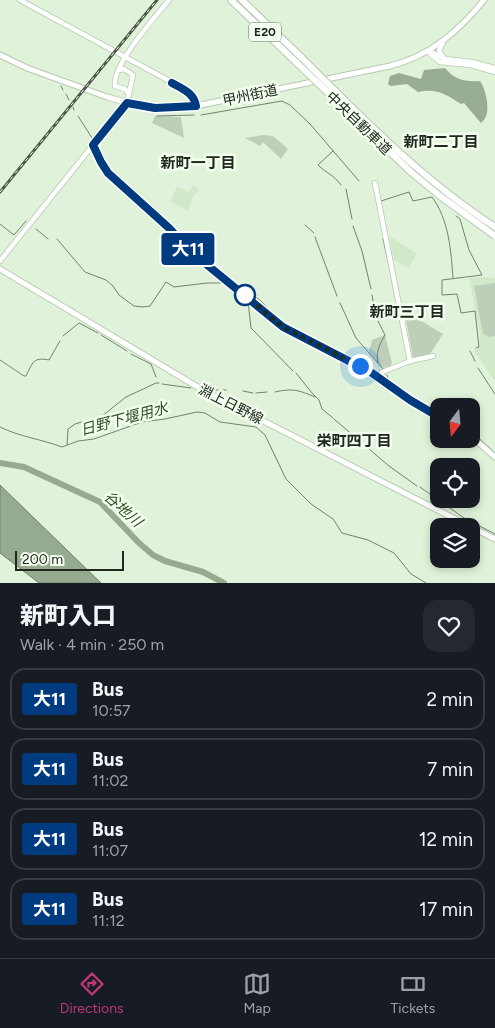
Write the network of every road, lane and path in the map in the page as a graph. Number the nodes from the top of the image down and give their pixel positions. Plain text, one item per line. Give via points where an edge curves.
1 (20, 0) edge
2 (169, 0) edge
3 (231, 0) edge
4 (242, 0) edge
5 (484, 0) edge
6 (442, 43) junction
7 (429, 51) junction
8 (0, 56) edge
9 (124, 57) junction
10 (450, 59) junction
11 (122, 69) junction
12 (495, 70) edge
13 (132, 84) junction
14 (125, 89) junction
15 (129, 94) junction
16 (127, 103) junction
17 (196, 106) junction
18 (93, 145) junction
19 (375, 183) dead end
20 (495, 227) edge
21 (495, 236) edge
22 (0, 261) edge
23 (0, 268) edge
24 (433, 356) dead end
25 (410, 361) junction
26 (375, 375) junction
27 (430, 412) edge
28 (480, 444) edge
29 (495, 457) edge
30 (452, 518) edge
31 (480, 532) edge
32 (495, 540) edge

1 - 9 street
2 - 9 street
3 - 21 highway, 中央自動車道 / E20, bridge via 412,173
4 - 20 highway, 中央自動車道 / E20, bridge via 416,166
5 - 6 main road, 甲州街道
6 - 7 main road, 甲州街道
6 - 10 street via 440,53
7 - 10 street
7 - 12 street via 440,62
7 - 17 main road, 甲州街道 via 390,66
8 - 16 main road, 甲州街道 via 49,77
9 - 11 street
9 - 17 street via 190,93
10 - 12 street
11 - 13 street via 133,74
11 - 14 street via 114,83
13 - 14 street
13 - 15 street
14 - 15 street
15 - 16 street
16 - 17 main road, 甲州街道 via 155,108
16 - 18 main road
18 - 22 street
18 - 26 main road via 108,173 214,271 283,327
19 - 25 street
23 - 30 main road, 淵上日野線 via 201,389
24 - 25 street
25 - 26 street
26 - 27 main road
28 - 29 main road
31 - 32 main road, 淵上日野線

